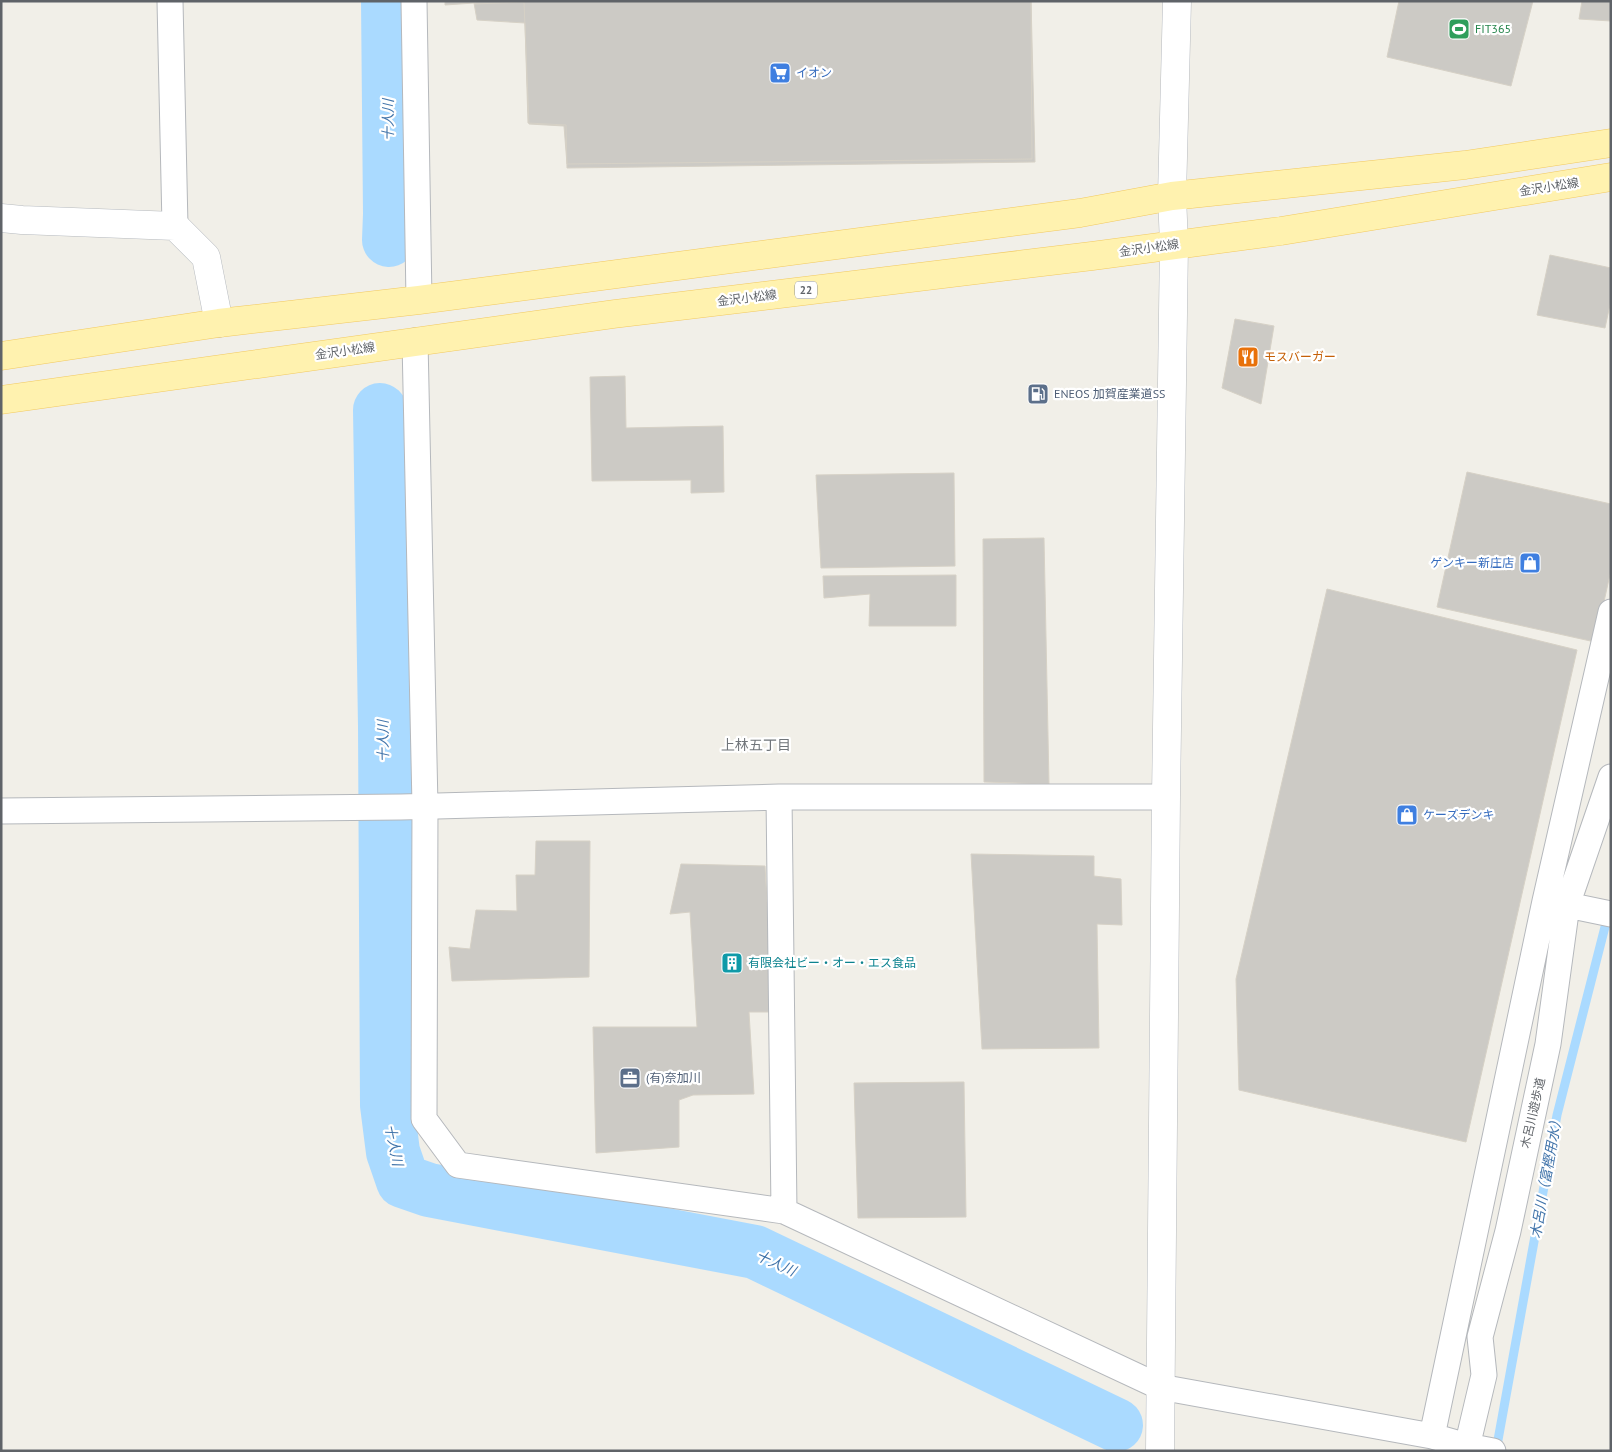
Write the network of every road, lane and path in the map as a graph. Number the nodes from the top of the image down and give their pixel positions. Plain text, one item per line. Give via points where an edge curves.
1 (170, 1) edge
2 (414, 1) edge
3 (1177, 1) edge
4 (1611, 143) edge
5 (1611, 176) edge
6 (1172, 196) junction
7 (1, 218) edge
8 (175, 226) junction
9 (1174, 244) junction
10 (419, 300) junction
11 (219, 323) junction
12 (416, 341) junction
13 (1, 356) edge
14 (1, 400) edge
15 (1611, 612) edge
16 (1611, 777) edge
17 (779, 797) junction
18 (1166, 797) junction
19 (425, 806) junction
20 (1, 811) edge
21 (1566, 905) junction
22 (1611, 914) edge
23 (784, 1211) junction
24 (1160, 1388) junction
25 (1432, 1436) junction
26 (1476, 1449) edge
27 (1160, 1451) edge

1 - 8 street
2 - 10 street
3 - 6 street
4 - 6 main road via 1465,165
5 - 9 main road, 金沢小松線 / 22 via 1281,231
6 - 9 street
6 - 10 main road via 1070,215
7 - 8 street
8 - 11 street via 206,257
9 - 12 main road, 金沢小松線 / 22
9 - 18 street
10 - 11 main road
11 - 13 main road
12 - 14 main road, 金沢小松線 / 22
12 - 19 street
15 - 21 street
16 - 21 street, 木呂川遊歩道
17 - 18 street
17 - 19 street
17 - 23 street
18 - 24 street
19 - 20 street
19 - 23 street via 424,1119 458,1165
21 - 22 street
21 - 25 street
21 - 26 street, 木呂川遊歩道 via 1548,1044 1508,1231 1480,1337 1484,1376
23 - 24 street
24 - 25 street
24 - 27 street
25 - 26 street

